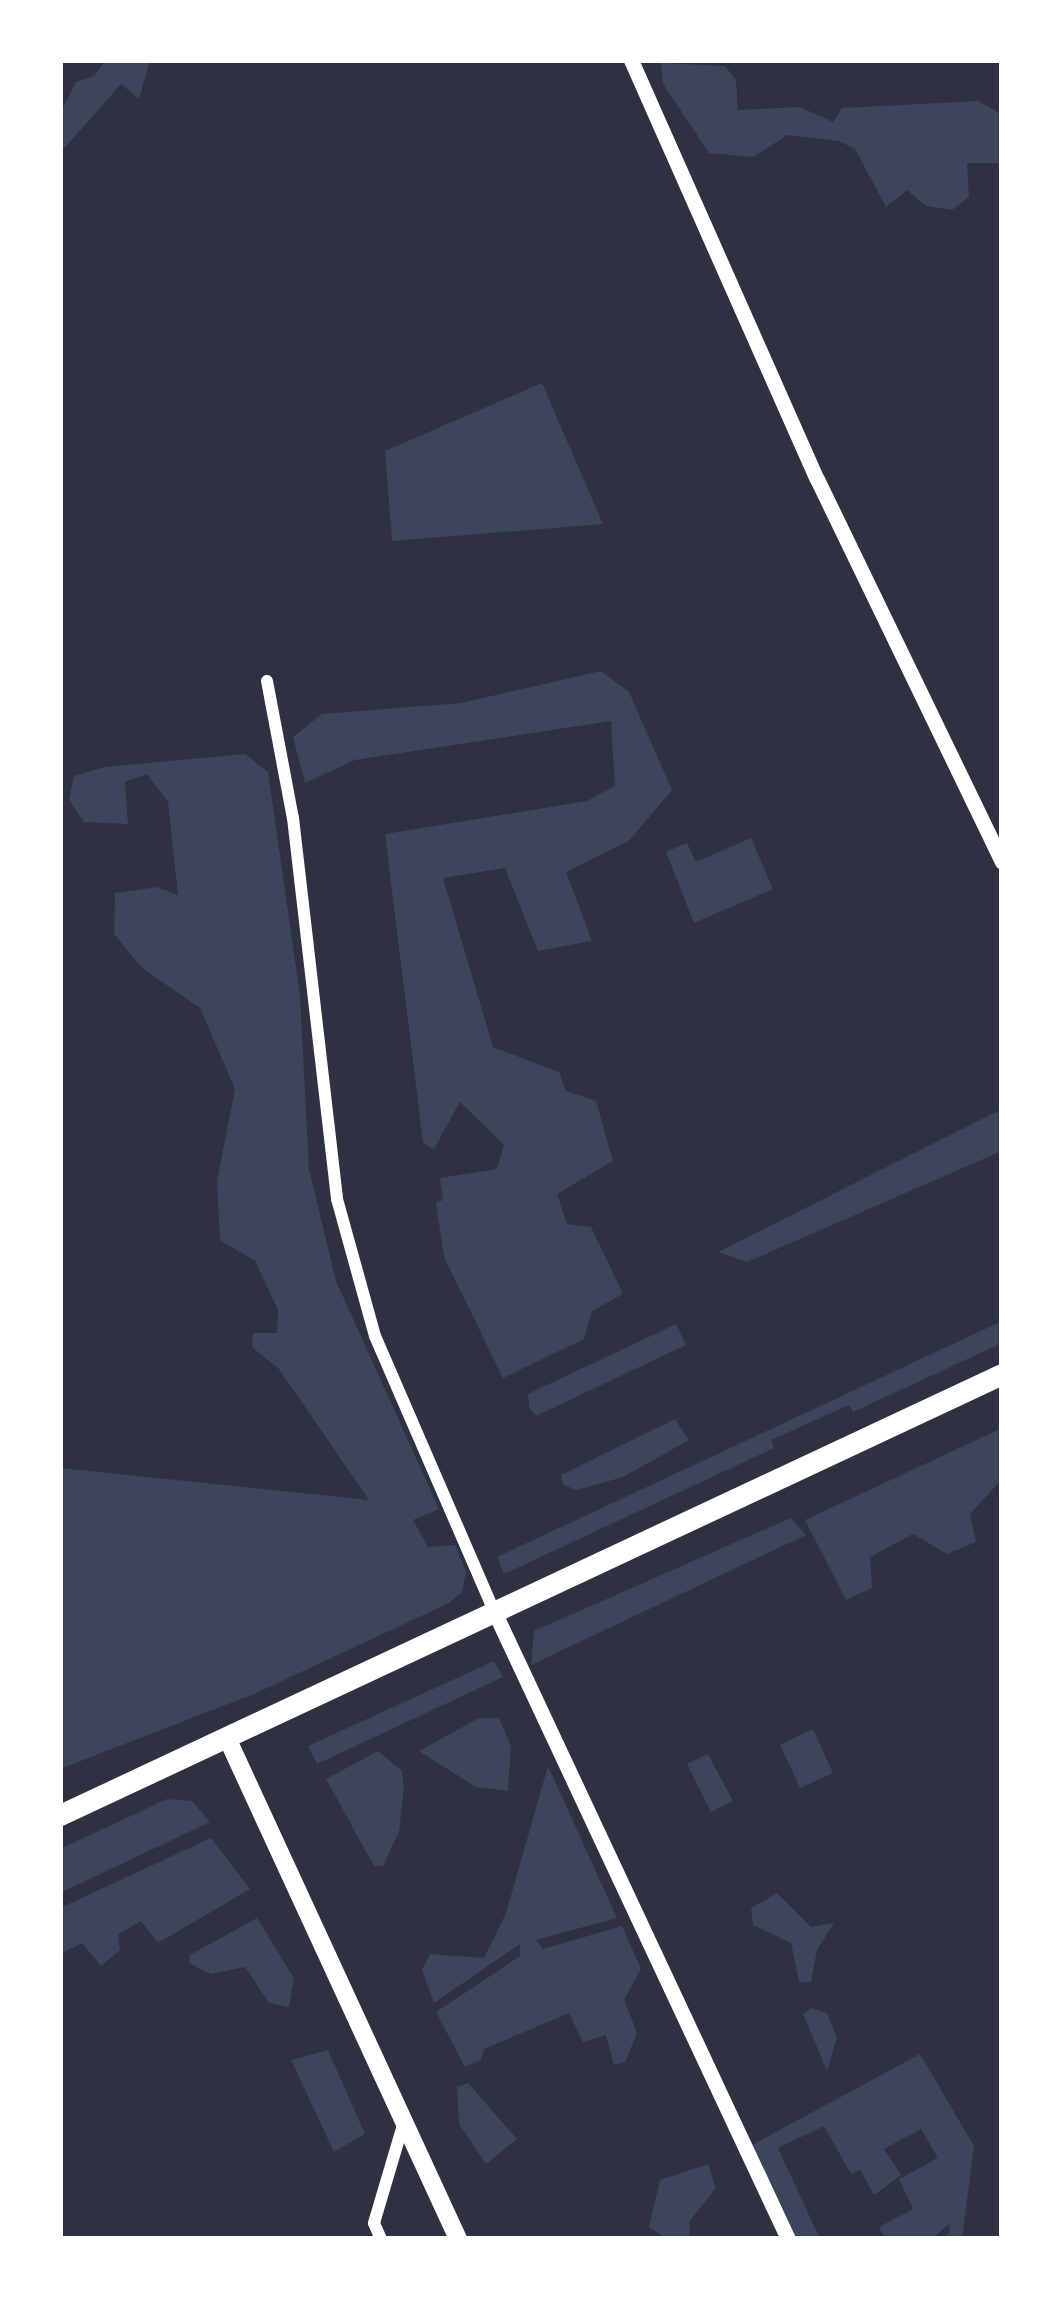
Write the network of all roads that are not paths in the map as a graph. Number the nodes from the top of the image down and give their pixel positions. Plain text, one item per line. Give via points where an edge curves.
1 (631, 60) edge
2 (267, 681) dead end
3 (1002, 862) edge
4 (1002, 1374) edge
5 (494, 1611) junction
6 (227, 1740) junction
7 (60, 1816) edge
8 (404, 2122) junction
9 (381, 2239) edge
10 (458, 2239) edge
11 (788, 2239) edge

1 - 3 street via 817,479
2 - 5 street via 293,818 343,1222 374,1336
4 - 5 main road
5 - 6 main road
5 - 11 street
6 - 7 main road
6 - 8 main road
8 - 9 street via 374,2223
8 - 10 main road

